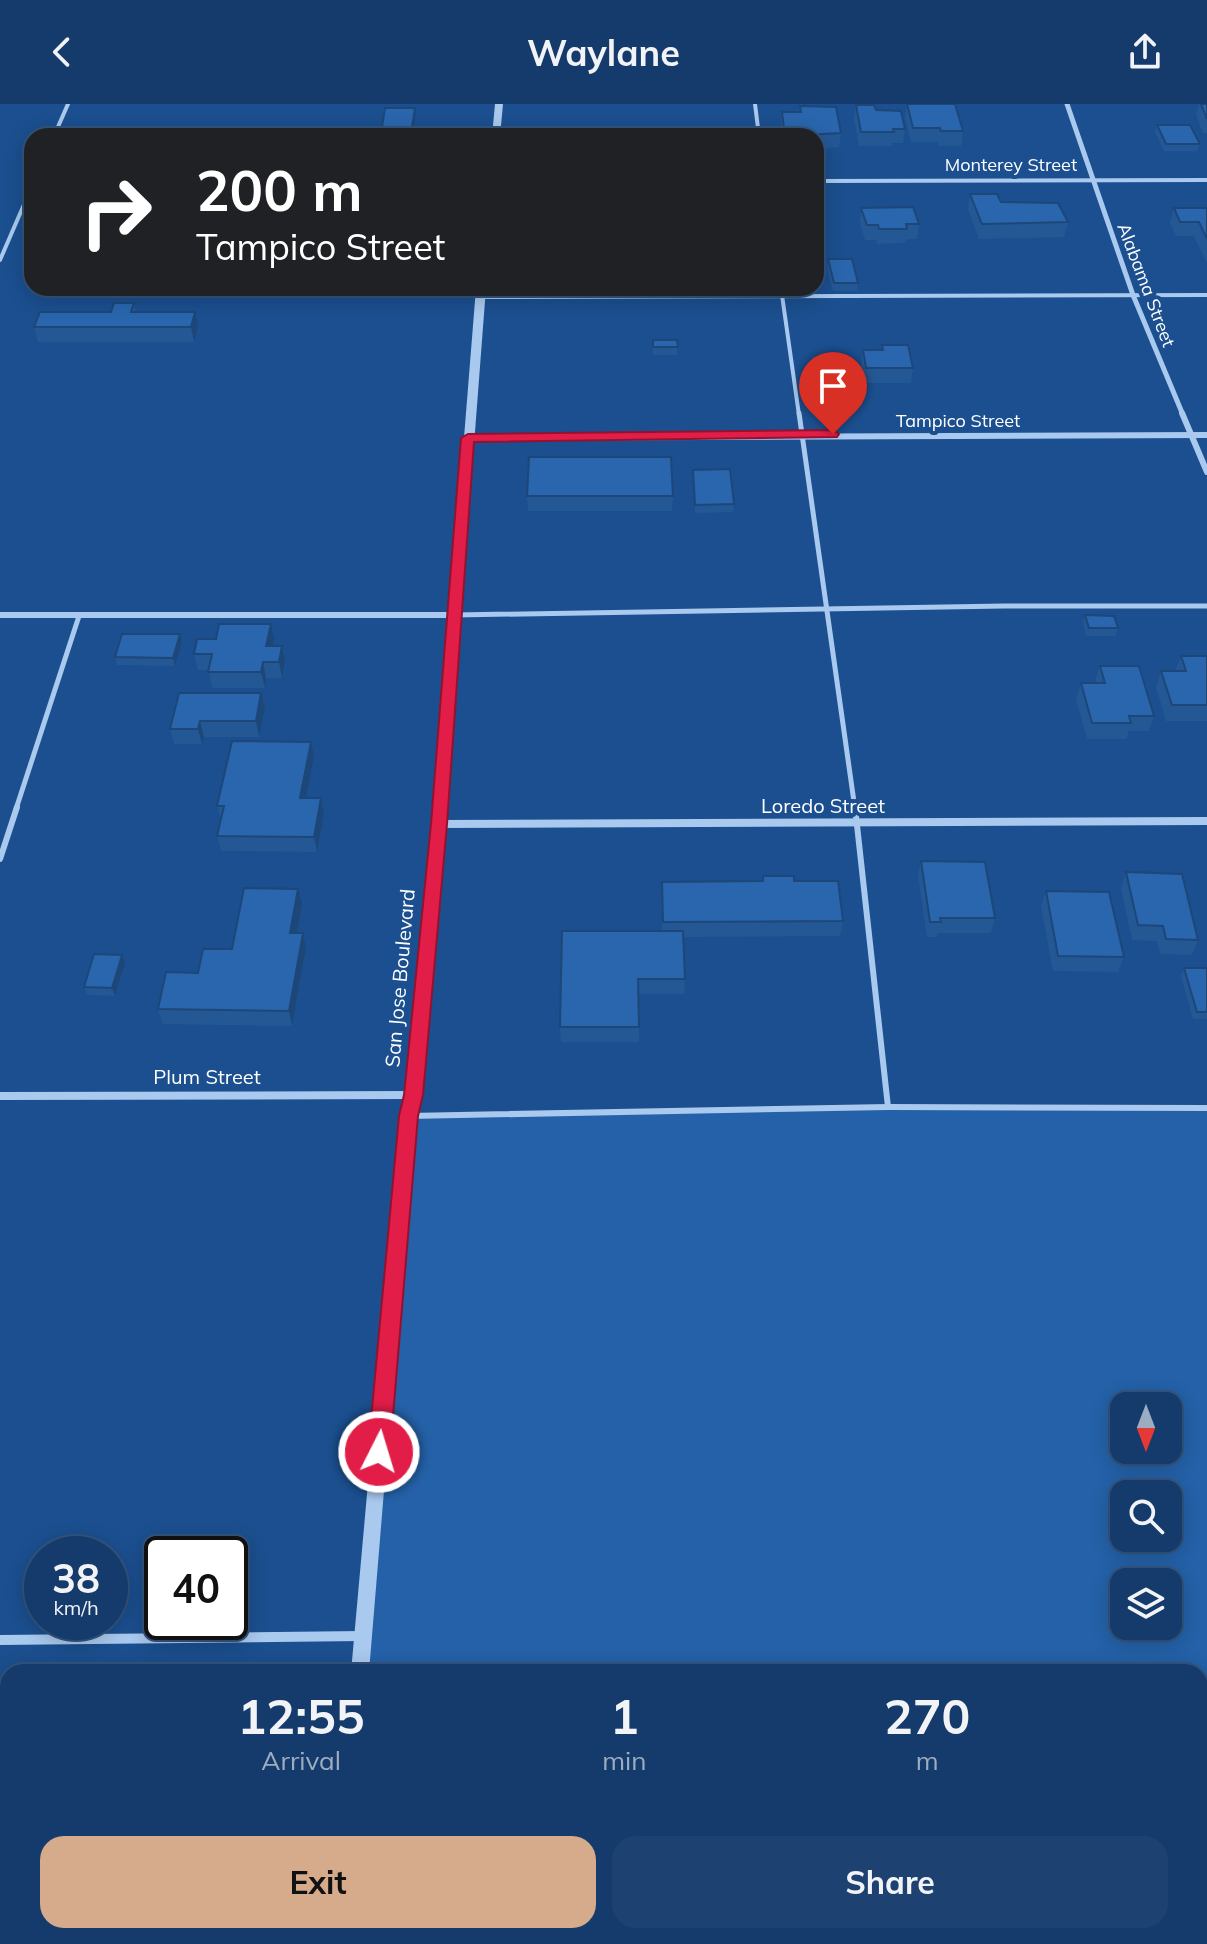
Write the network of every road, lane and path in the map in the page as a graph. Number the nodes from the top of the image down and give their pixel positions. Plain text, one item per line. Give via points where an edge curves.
1 (68, 104) edge
2 (499, 104) edge
3 (755, 104) edge
4 (1067, 104) edge
5 (58, 128) edge
6 (497, 128) edge
7 (758, 128) edge
8 (1207, 180) edge
9 (824, 181) edge
10 (1092, 181) junction
11 (24, 204) edge
12 (0, 260) edge
13 (1133, 295) junction
14 (1207, 295) edge
15 (481, 296) edge
16 (783, 296) edge
17 (824, 296) edge
18 (803, 434) junction
19 (1191, 435) junction
20 (1207, 435) edge
21 (468, 438) junction
22 (1207, 472) edge
23 (1207, 606) edge
24 (827, 610) junction
25 (0, 615) edge
26 (455, 615) junction
27 (79, 616) junction
28 (1207, 821) edge
29 (857, 822) junction
30 (439, 824) junction
31 (0, 859) edge
32 (414, 1095) junction
33 (0, 1096) edge
34 (888, 1107) junction
35 (1207, 1108) edge
36 (408, 1116) junction
37 (363, 1636) junction
38 (0, 1640) edge
39 (361, 1664) edge

1 - 5 lane
2 - 6 street
3 - 7 lane
4 - 10 street, Alabama Street
8 - 10 street, Monterey Street
9 - 10 street, Monterey Street
10 - 13 street, Alabama Street
11 - 12 lane
13 - 14 lane
13 - 17 lane
13 - 19 street, Alabama Street
15 - 21 street, San Jose Boulevard
16 - 18 lane
18 - 19 street, Tampico Street
18 - 21 street, Tampico Street
18 - 24 lane
19 - 20 street, Tampico Street
19 - 22 street, Alabama Street
21 - 26 street, San Jose Boulevard
23 - 24 lane
24 - 26 lane
24 - 29 lane
25 - 27 street
26 - 27 street
26 - 30 street, San Jose Boulevard
27 - 31 lane
28 - 29 street, Loredo Street
29 - 30 street, Loredo Street
29 - 34 lane
30 - 32 street, San Jose Boulevard
32 - 33 street, Plum Street
32 - 36 street, San Jose Boulevard
34 - 35 lane
34 - 36 lane
36 - 37 street, San Jose Boulevard
37 - 38 street
37 - 39 street, San Jose Boulevard

